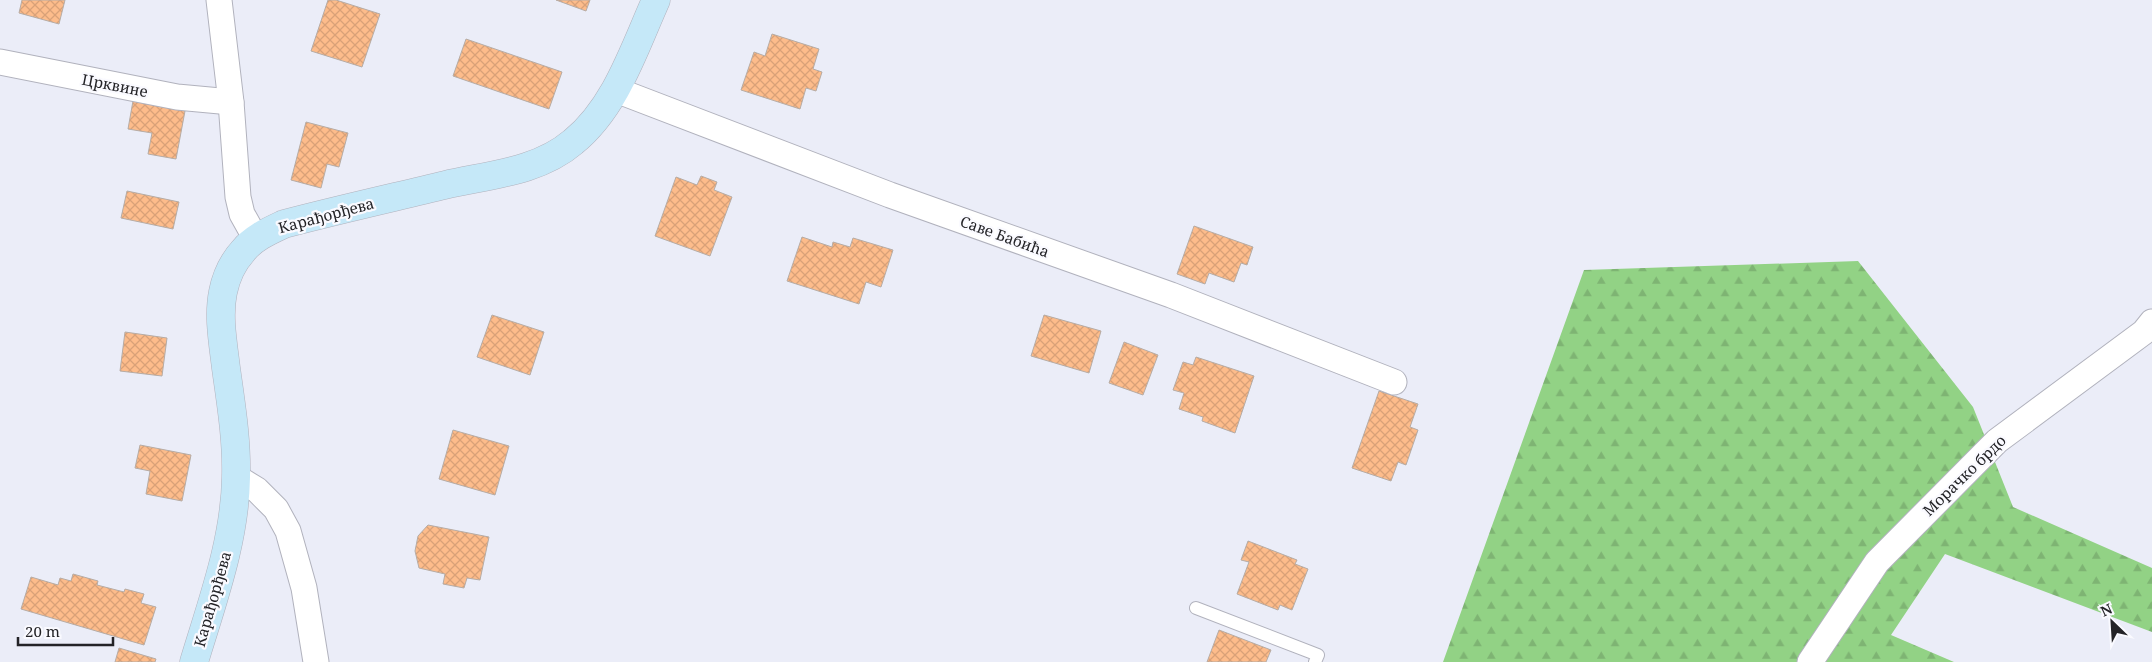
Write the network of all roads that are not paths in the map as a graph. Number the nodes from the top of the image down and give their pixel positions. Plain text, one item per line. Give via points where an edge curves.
1 (218, 0) edge
2 (656, 0) edge
3 (0, 62) edge
4 (616, 90) junction
5 (231, 102) junction
6 (256, 239) junction
7 (2152, 322) edge
8 (1394, 382) dead end
9 (236, 478) junction
10 (1196, 608) dead end
11 (194, 662) edge
12 (316, 662) edge
13 (1315, 662) edge
14 (1810, 662) edge

1 - 5 street
2 - 4 street, Карађорђева
3 - 5 street, Црквине via 177,97
4 - 6 street, Карађорђева via 574,142 538,163 284,224
4 - 8 street, Саве Бабића via 890,195 1171,295
5 - 6 street via 238,197 242,214
6 - 9 street, Карађорђева via 231,269 223,292 221,314 235,432
7 - 14 street, Морачко брдо via 2144,332 1997,441 1877,562
9 - 11 street, Карађорђева via 232,520 218,582
9 - 12 street via 257,490 276,509 288,531 304,588
10 - 13 lane via 1318,655

